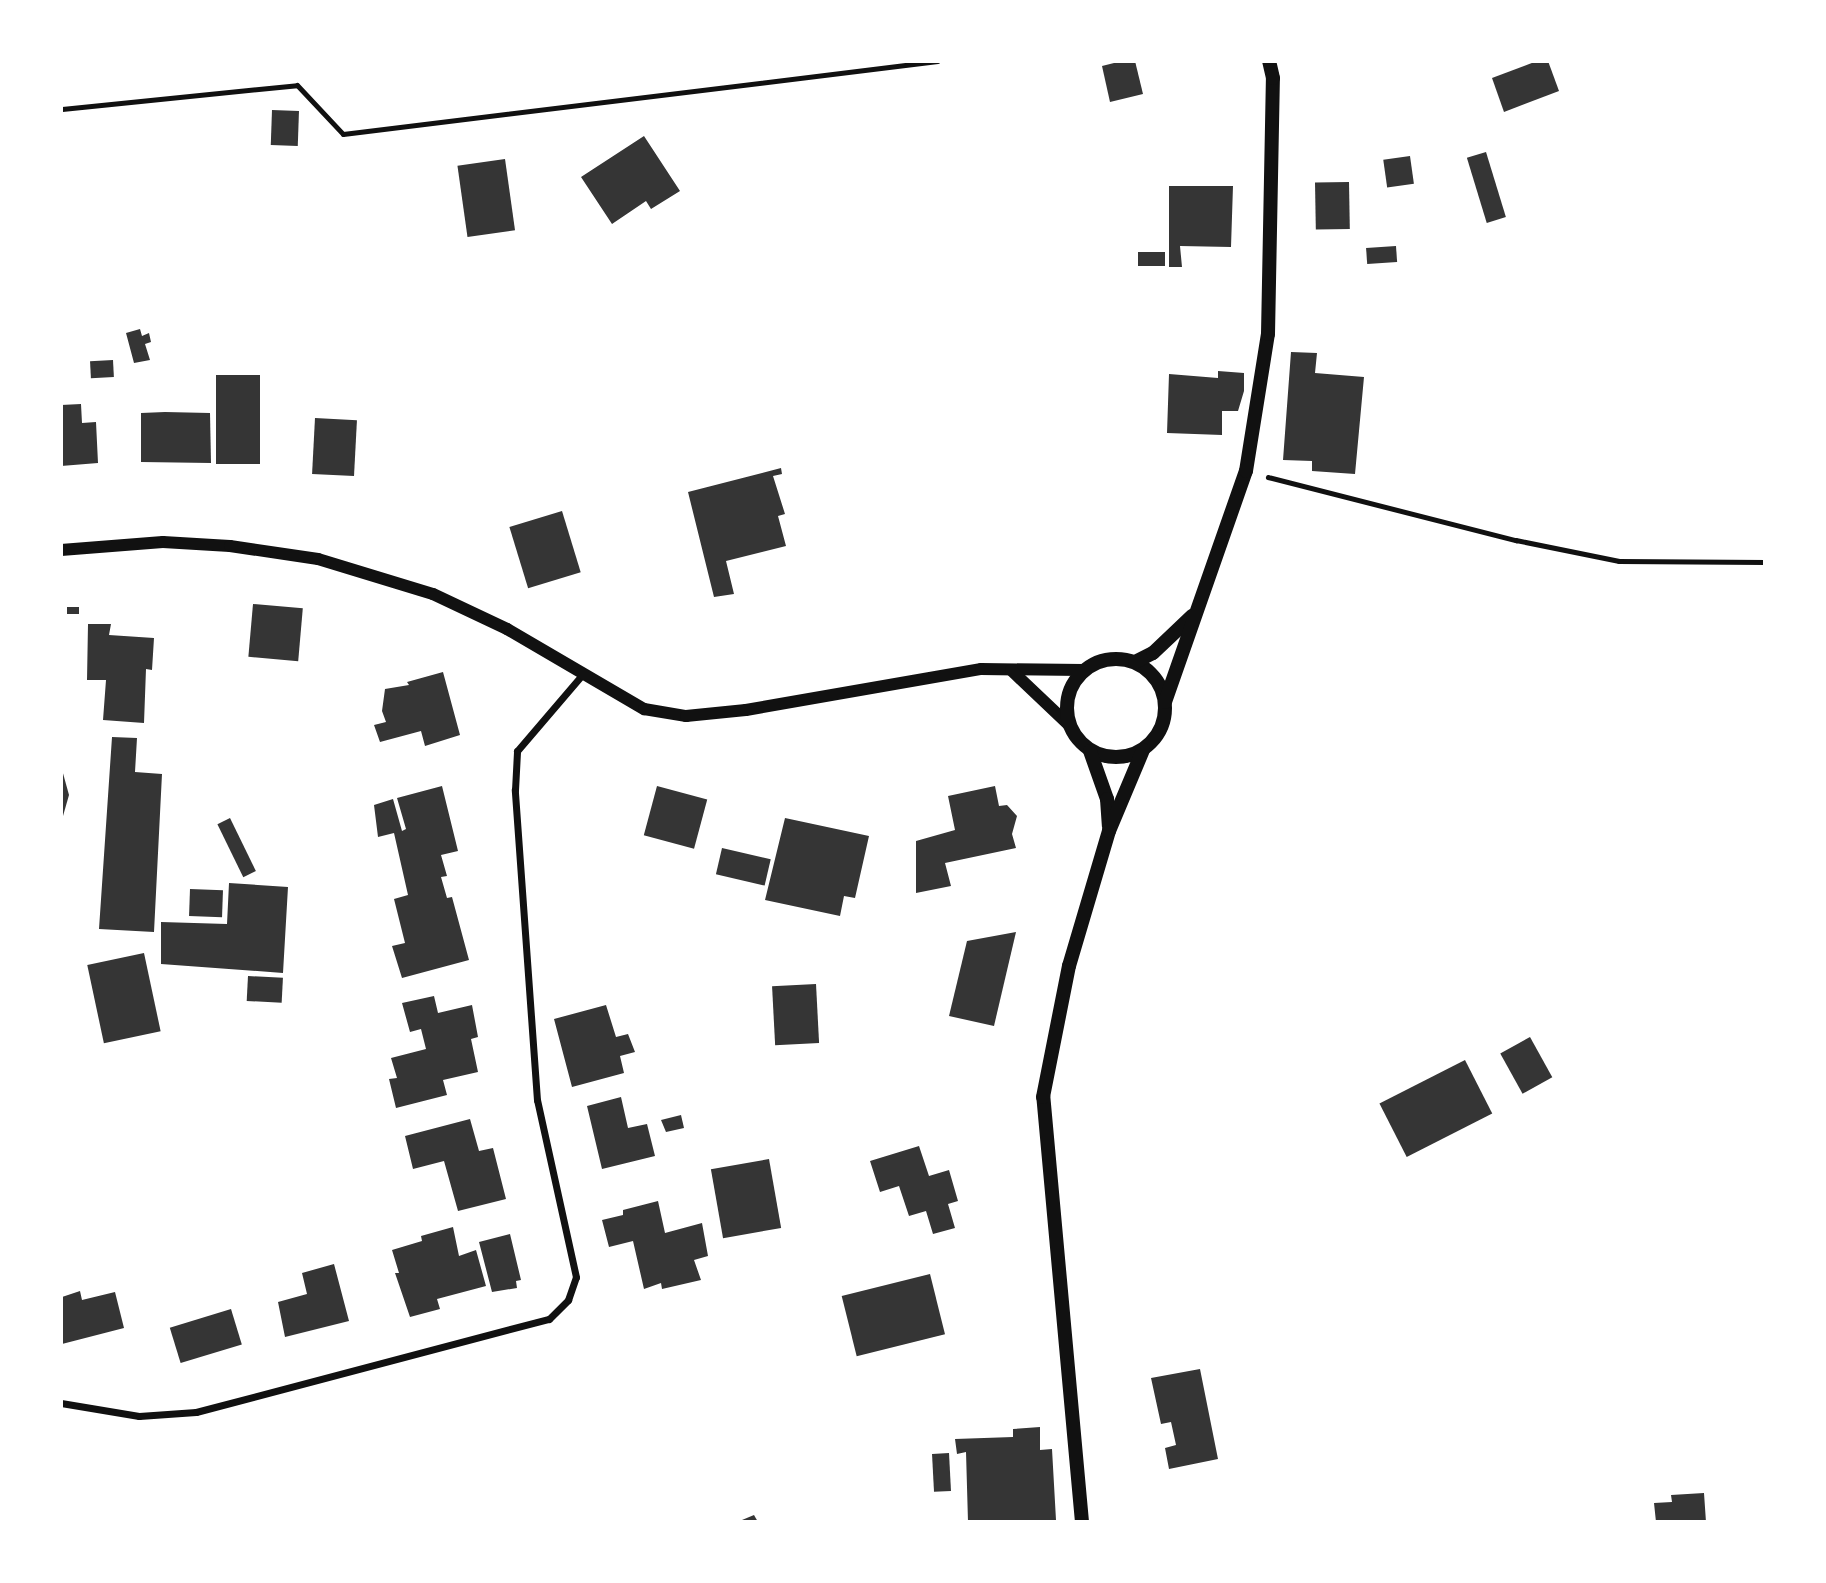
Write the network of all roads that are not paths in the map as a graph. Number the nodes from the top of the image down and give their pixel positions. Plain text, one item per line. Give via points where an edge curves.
1 (937, 61) edge
2 (1269, 61) edge
3 (62, 109) edge
4 (61, 550) edge
5 (1194, 615) junction
6 (1135, 662) junction
7 (1011, 670) junction
8 (1083, 670) junction
9 (582, 675) junction
10 (1165, 702) junction
11 (1068, 724) junction
12 (1143, 750) junction
13 (1090, 751) junction
14 (1109, 831) junction
15 (61, 1404) edge
16 (1082, 1522) edge

1 - 3 lane via 343,134 297,85
2 - 5 main road via 1273,78 1268,334 1246,471
4 - 9 street via 163,542 318,559 433,594 507,629
5 - 6 main road via 1153,653
5 - 10 main road
6 - 8 main road via 1116,658
6 - 10 main road via 1149,671
7 - 8 street
7 - 9 street via 981,668 746,710 686,716 644,709
7 - 11 street
8 - 11 main road via 1067,695
9 - 15 street via 517,751 515,790 537,1100 576,1277 568,1300 549,1319 196,1412 139,1416
10 - 12 main road via 1164,721
11 - 13 main road via 1076,740
12 - 13 main road via 1126,757
12 - 14 main road
13 - 14 main road via 1107,799
14 - 16 main road via 1069,966 1043,1097

